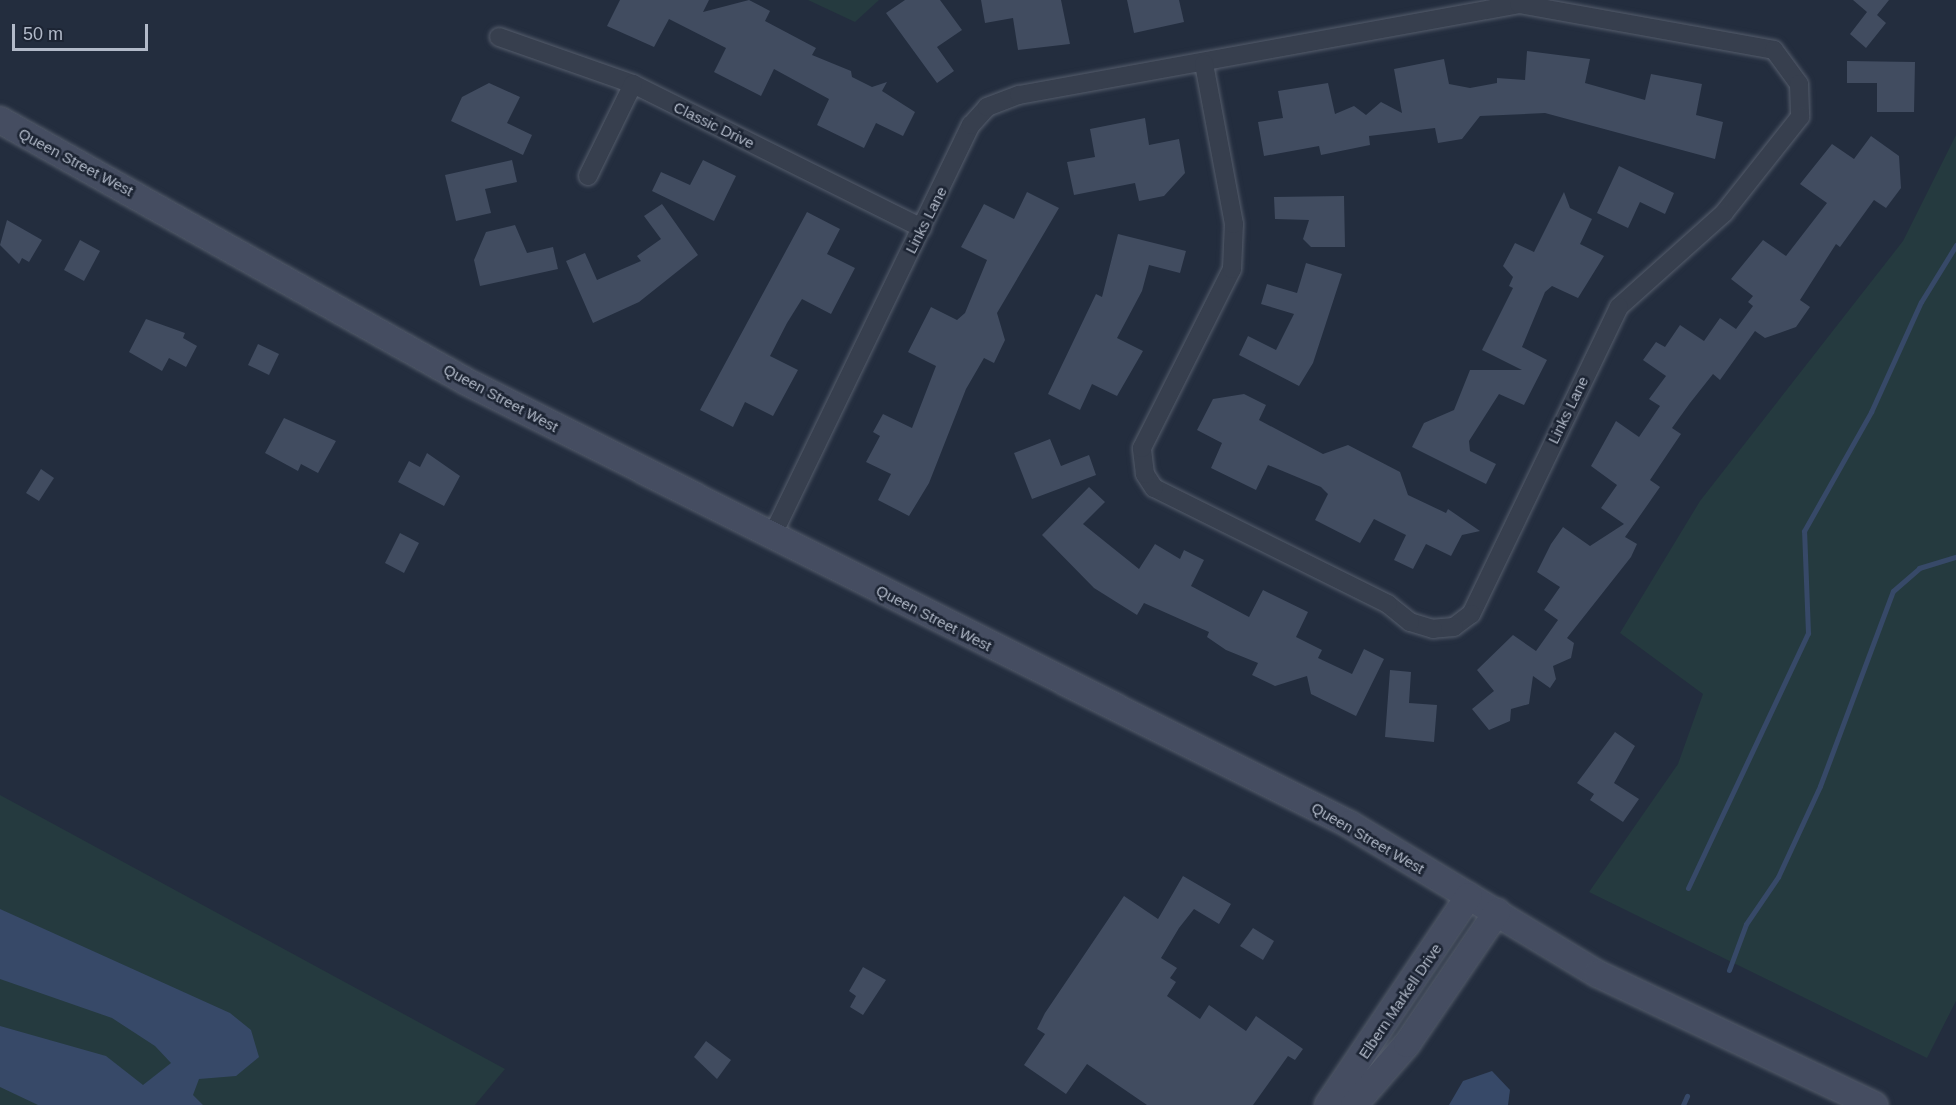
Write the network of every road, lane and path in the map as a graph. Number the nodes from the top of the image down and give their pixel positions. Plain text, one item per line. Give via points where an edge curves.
1 (499, 37) dead end
2 (1204, 64) junction
3 (633, 84) junction
4 (0, 120) edge
5 (588, 176) dead end
6 (922, 228) junction
7 (772, 536) junction
8 (1469, 896) junction
9 (1497, 912) junction
10 (1328, 1105) edge
11 (1354, 1105) edge
12 (1874, 1105) edge

1 - 3 street, Classic Drive
2 - 2 street, Links Lane via 1520,4 1774,51 1799,84 1800,117 1724,213 1619,307 1471,614 1454,627 1410,622 1388,604 1154,488 1145,474 1142,448 1232,269 1234,224
2 - 6 street, Links Lane via 1019,95 987,107 971,125
3 - 5 street
3 - 6 street, Classic Drive
4 - 7 main road, Queen Street West via 467,382
6 - 7 street, Links Lane
7 - 8 main road, Queen Street West via 1349,824
8 - 9 main road, Queen Street West
8 - 10 main road, Elbern Markell Drive
9 - 11 main road, Elbern Markell Drive via 1407,1044
9 - 12 main road, Queen Street West via 1634,993

